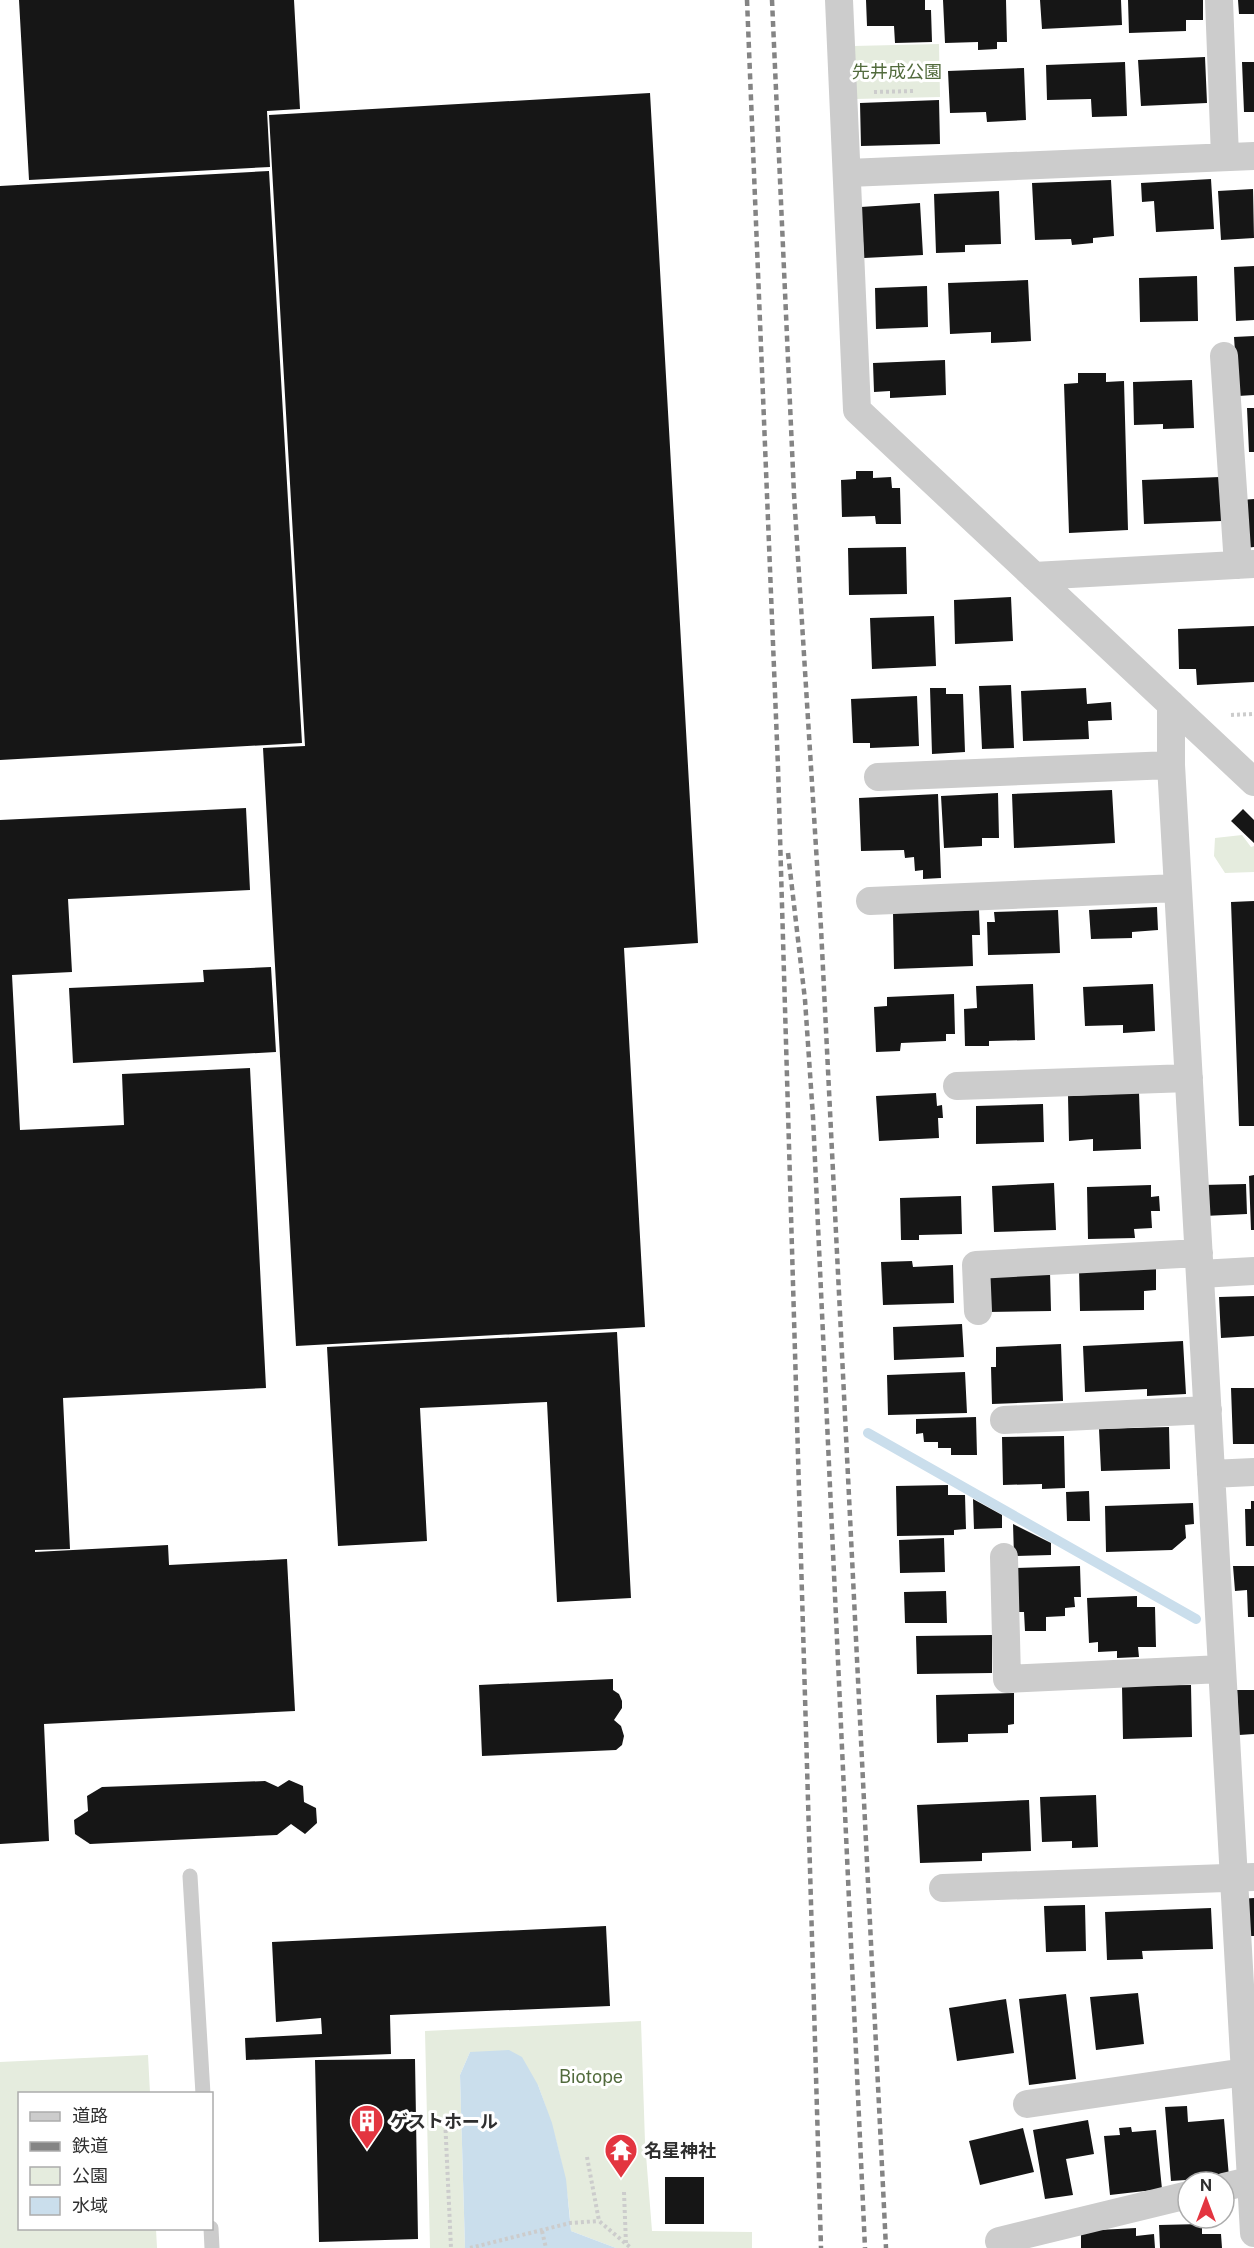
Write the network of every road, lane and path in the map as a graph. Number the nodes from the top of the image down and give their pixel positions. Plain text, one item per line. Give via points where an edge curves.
1 (839, 0) edge
2 (1219, 0) edge
3 (915, 91) dead end
4 (843, 93) junction
5 (1254, 156) edge
6 (1225, 157) junction
7 (848, 173) junction
8 (1224, 356) dead end
9 (1246, 564) edge
10 (1034, 576) junction
11 (1172, 704) junction
12 (1172, 765) junction
13 (878, 777) dead end
14 (1254, 782) edge
15 (1178, 888) junction
16 (870, 901) dead end
17 (1189, 1078) junction
18 (957, 1086) dead end
19 (1199, 1264) junction
20 (1254, 1271) edge
21 (978, 1311) dead end
22 (1208, 1410) junction
23 (1004, 1420) dead end
24 (1254, 1472) edge
25 (1211, 1474) junction
26 (1004, 1557) dead end
27 (1222, 1669) junction
28 (189, 1876) dead end
29 (1244, 1878) edge
30 (943, 1888) dead end
31 (1245, 2072) junction
32 (202, 2092) edge
33 (1027, 2104) dead end
34 (446, 2118) dead end
35 (587, 2157) dead end
36 (1243, 2182) edge
37 (624, 2192) dead end
38 (1176, 2198) edge
39 (599, 2221) junction
40 (211, 2230) edge
41 (542, 2231) junction
42 (1254, 2233) edge
43 (999, 2241) dead end
44 (628, 2246) edge
45 (212, 2248) edge
46 (451, 2248) edge
47 (470, 2248) edge
48 (546, 2248) edge

1 - 4 street
2 - 6 street
3 - 4 path
4 - 7 street
5 - 6 street
6 - 7 street
7 - 10 street via 857,410
8 - 9 street
9 - 10 street
10 - 11 street
11 - 12 street
11 - 14 street
12 - 13 street
12 - 15 street
15 - 16 street
15 - 17 street
17 - 18 street
17 - 19 street
19 - 20 street
19 - 21 street via 976,1265
19 - 22 street
22 - 23 street
22 - 25 street
24 - 25 street
25 - 27 street
26 - 27 street via 1007,1679
27 - 29 street
28 - 32 lane
29 - 30 street
29 - 31 street
31 - 33 street
31 - 36 street
34 - 46 path
35 - 39 path
36 - 42 street
37 - 44 path
38 - 43 street
39 - 41 path via 570,2223
39 - 44 path
40 - 45 lane
41 - 47 path
41 - 48 path

